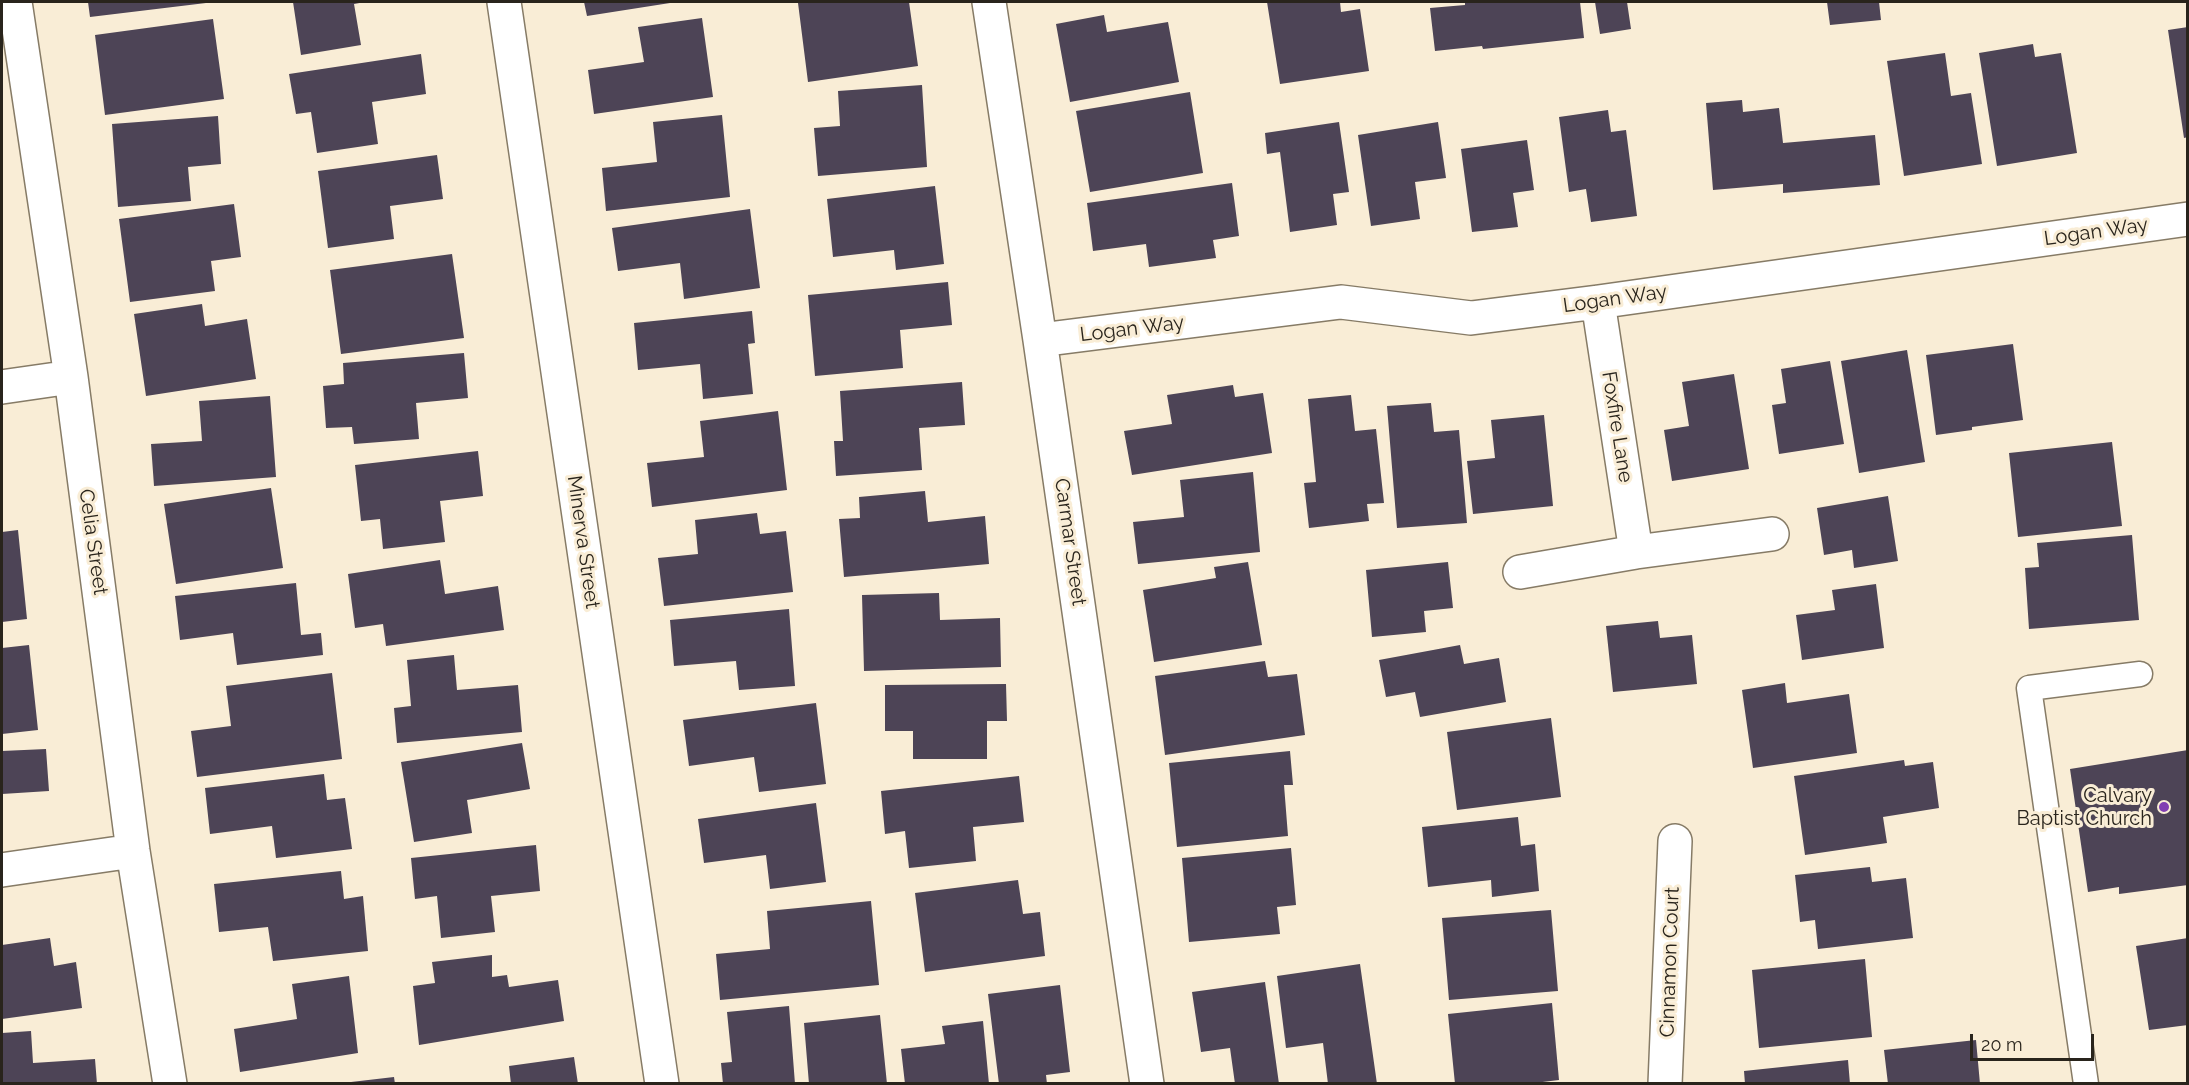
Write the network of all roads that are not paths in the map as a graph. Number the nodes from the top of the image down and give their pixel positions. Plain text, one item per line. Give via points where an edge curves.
1 (15, 2) edge
2 (504, 2) edge
3 (989, 2) edge
4 (2187, 219) edge
5 (1598, 302) junction
6 (1040, 340) junction
7 (71, 377) junction
8 (2, 387) edge
9 (1772, 534) dead end
10 (1636, 552) junction
11 (1520, 572) dead end
12 (2140, 675) dead end
13 (1675, 841) dead end
14 (134, 850) junction
15 (2, 870) edge
16 (170, 1083) edge
17 (662, 1083) edge
18 (1148, 1083) edge
19 (1665, 1083) edge
20 (2086, 1083) edge

1 - 7 street, Celia Street
2 - 17 street, Minerva Street
3 - 6 street, Carmar Street
4 - 5 street, Logan Way
5 - 6 street, Logan Way via 1470,318 1341,302
5 - 10 street, Foxfire Lane
6 - 18 street, Carmar Street
7 - 8 street
7 - 14 street, Celia Street
9 - 10 street
10 - 11 street
12 - 20 lane via 2029,688
13 - 19 street, Cinnamon Court
14 - 15 street
14 - 16 street, Celia Street

